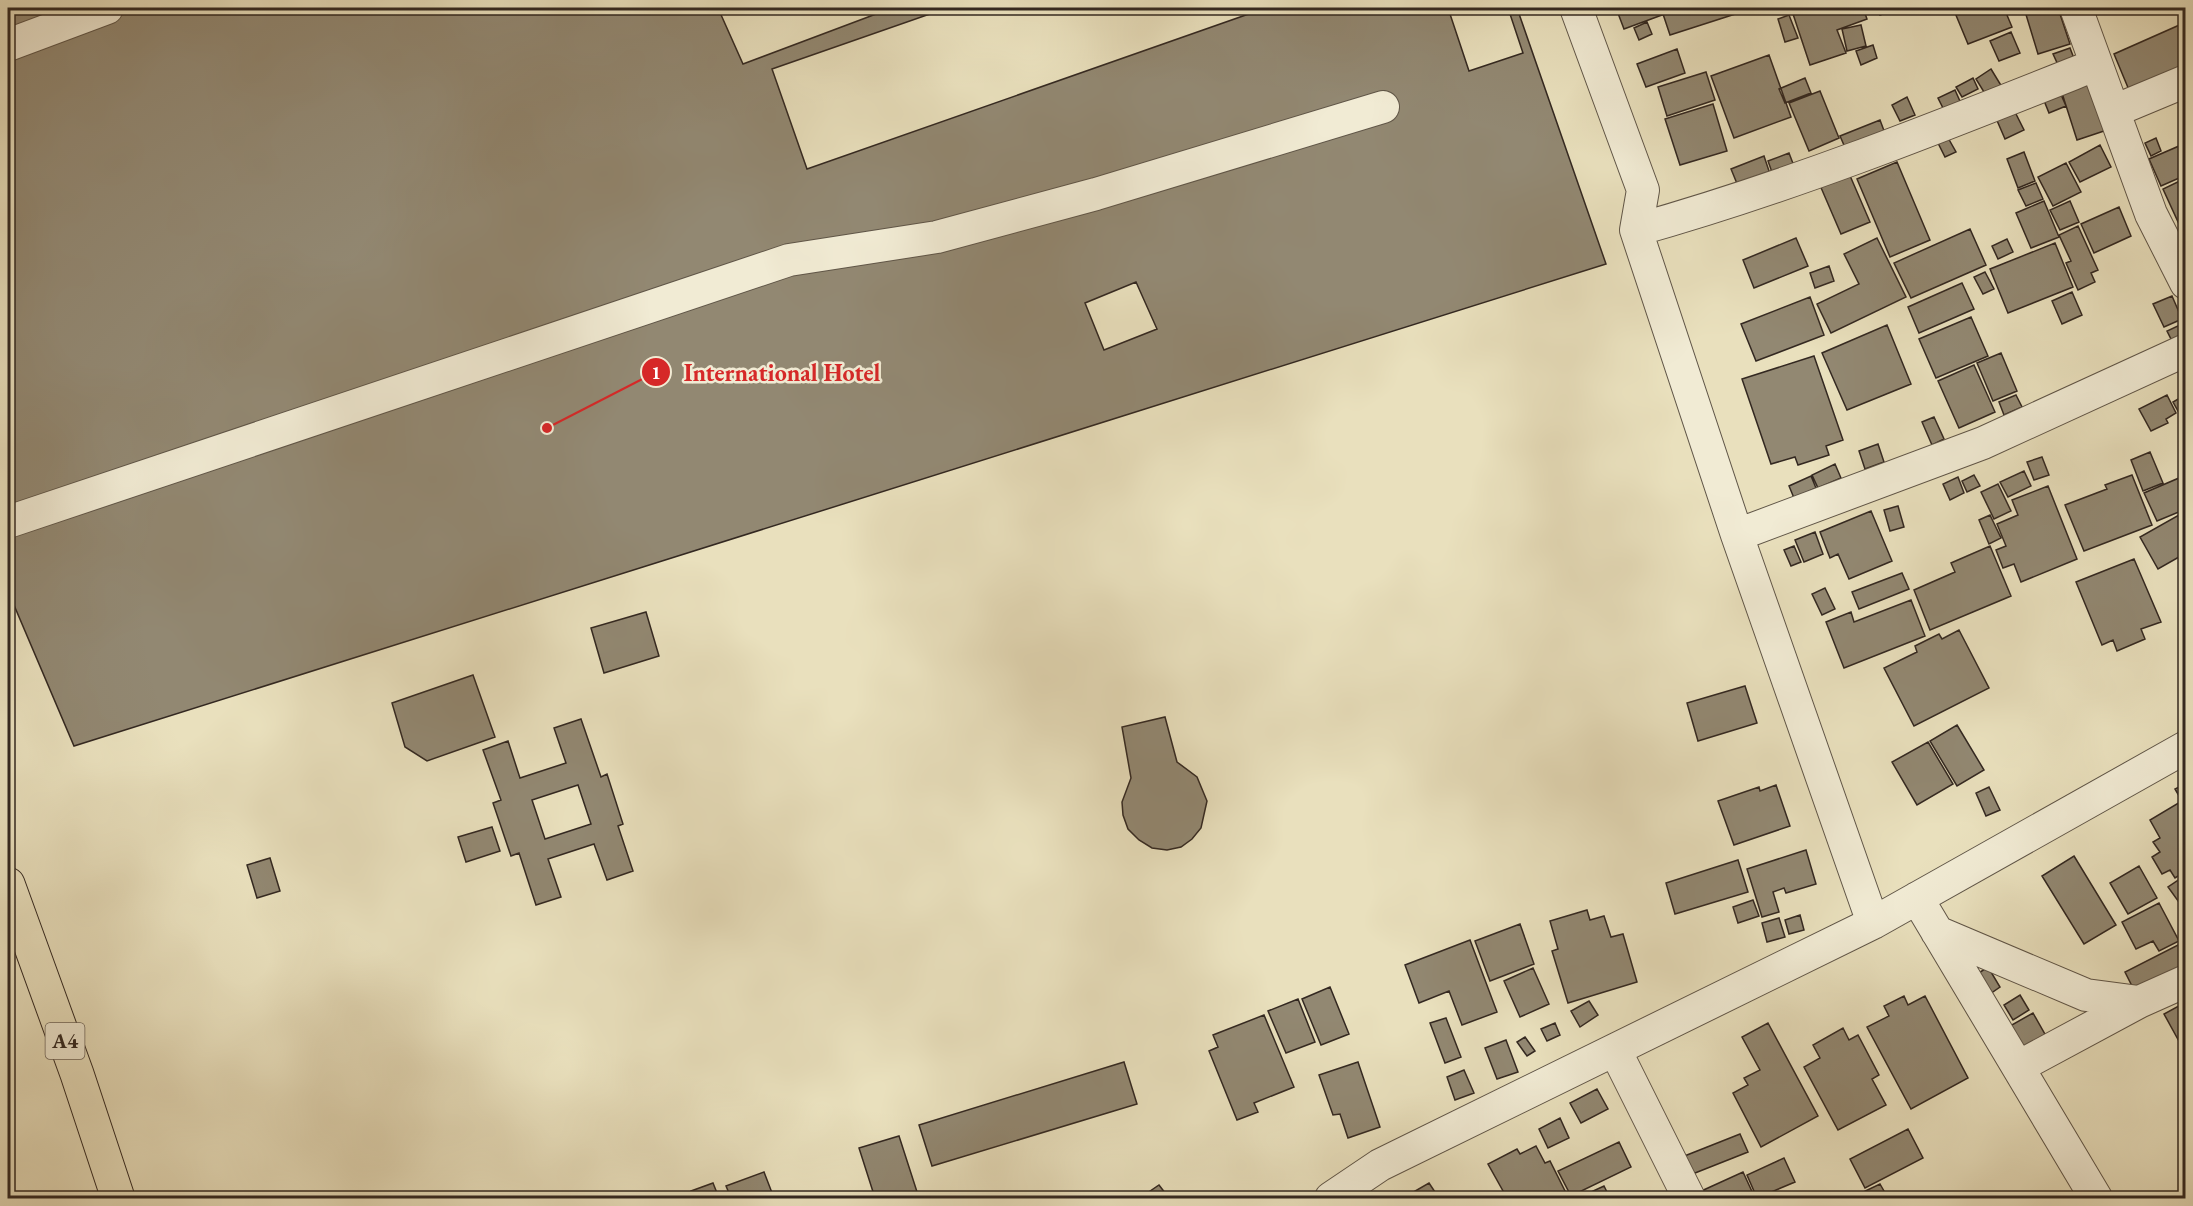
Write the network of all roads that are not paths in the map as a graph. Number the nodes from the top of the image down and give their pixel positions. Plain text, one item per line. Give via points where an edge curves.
1 (108, 8) edge
2 (1576, 8) edge
3 (2076, 8) edge
4 (8, 45) edge
5 (2095, 65) junction
6 (2186, 81) edge
7 (1383, 107) dead end
8 (2114, 111) junction
9 (1636, 230) junction
10 (2186, 283) edge
11 (2186, 350) edge
12 (8, 522) edge
13 (1737, 535) junction
14 (2186, 747) edge
15 (8, 884) edge
16 (1917, 898) junction
17 (1873, 923) junction
18 (1937, 932) junction
19 (2186, 981) edge
20 (2139, 1002) junction
21 (1615, 1050) junction
22 (2018, 1067) junction
23 (118, 1198) edge
24 (1331, 1198) edge
25 (1689, 1198) edge
26 (2096, 1198) edge

1 - 4 street
2 - 9 street via 1643,190
3 - 5 street
5 - 8 street
5 - 9 street via 1903,141 1682,218
6 - 8 street
7 - 12 street via 1096,194 937,237 789,260
8 - 10 street via 2151,214
9 - 13 street
11 - 13 street via 1983,443
13 - 17 street
14 - 16 street
15 - 23 highway, A4
16 - 17 street
16 - 18 street
17 - 21 street
18 - 20 street via 2086,995
18 - 22 street
19 - 20 street
20 - 22 street
21 - 24 street via 1380,1165
21 - 25 street
22 - 26 street

